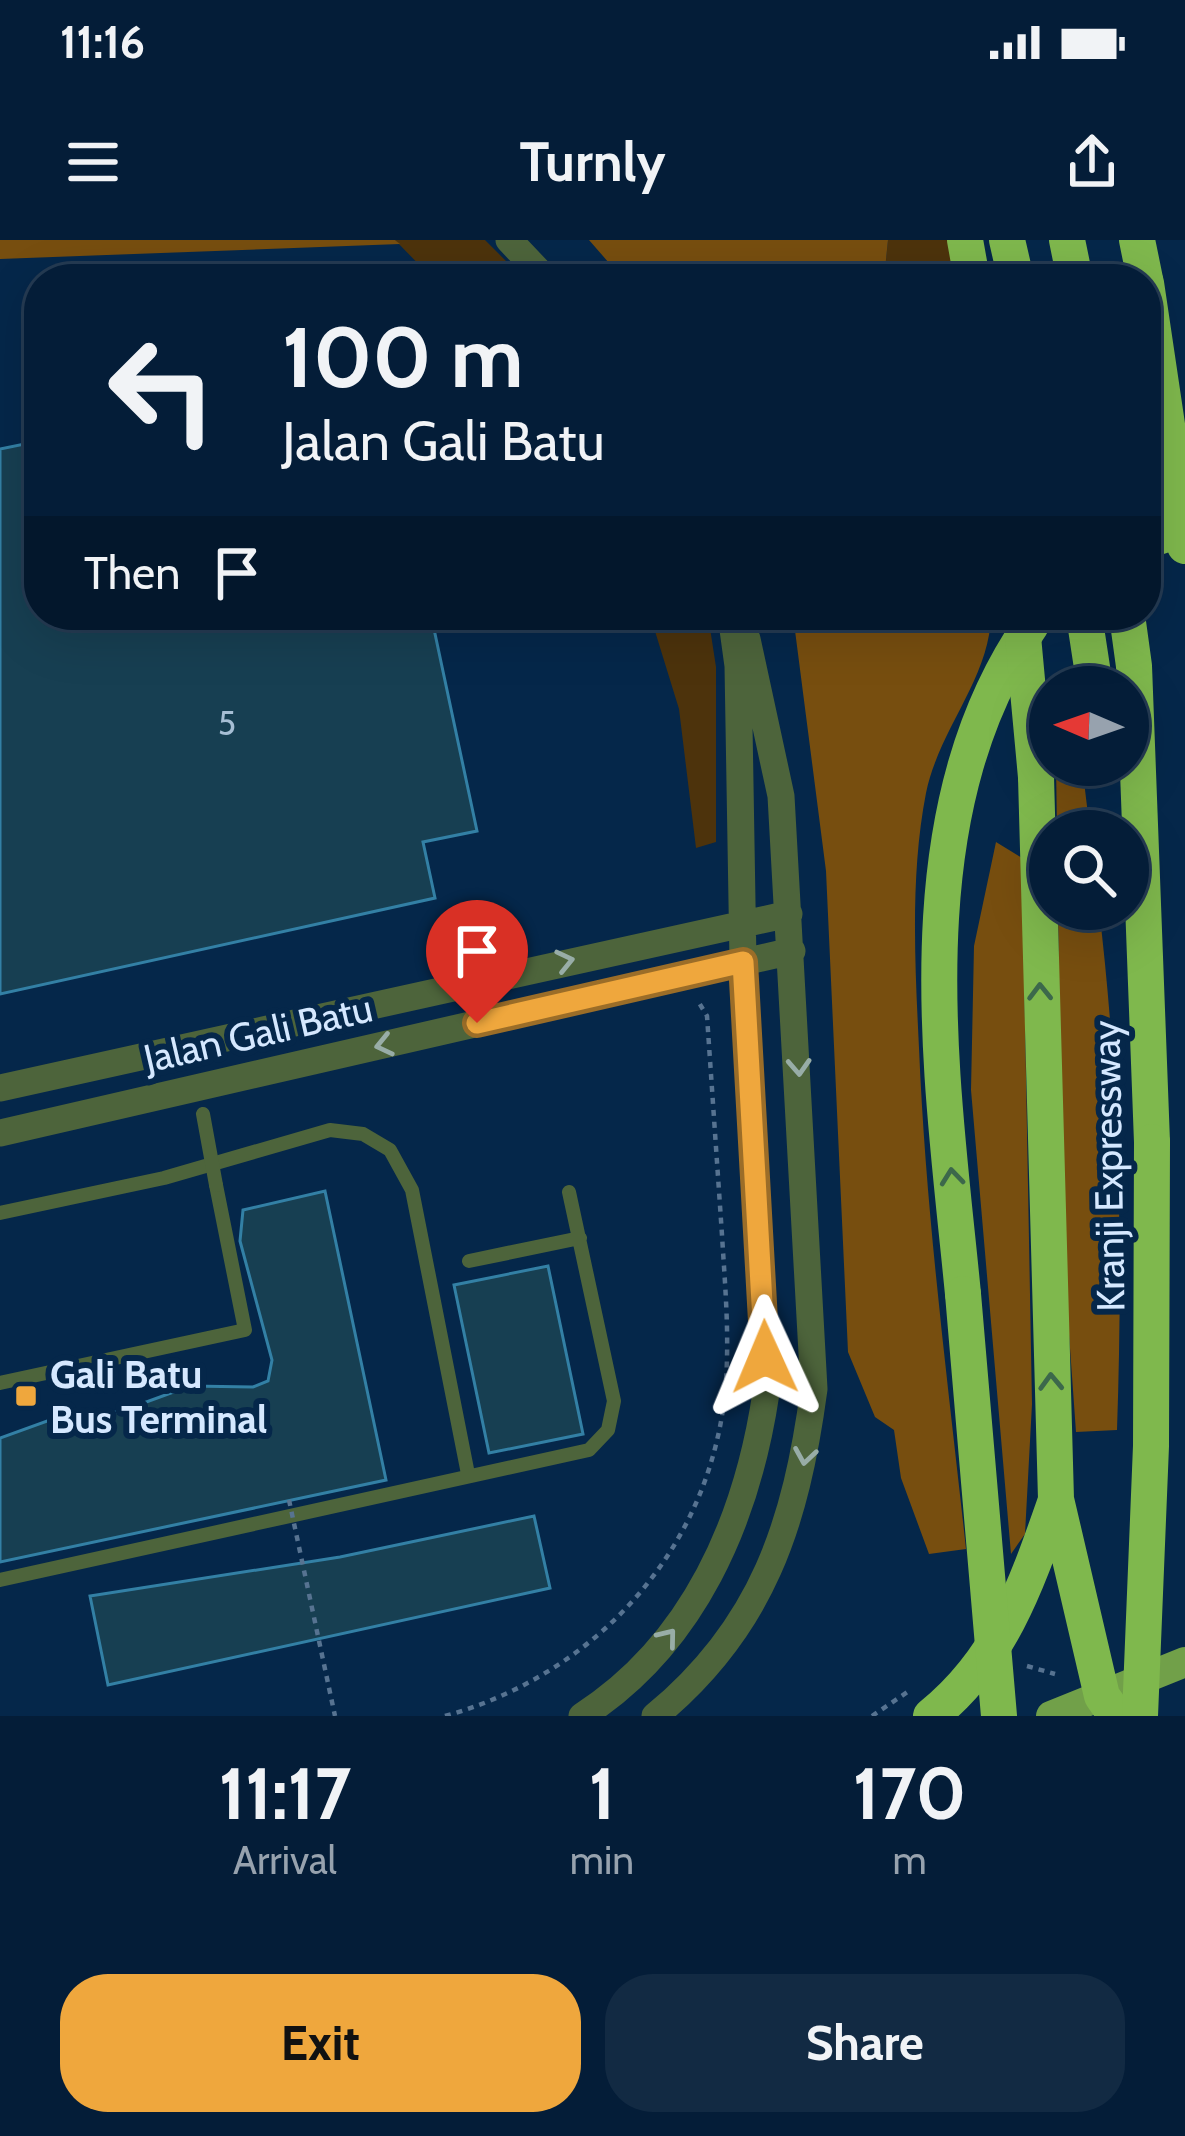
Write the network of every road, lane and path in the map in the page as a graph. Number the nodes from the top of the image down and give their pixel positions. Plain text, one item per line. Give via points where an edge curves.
1 (509, 240) edge
2 (532, 264) edge
3 (1161, 388) edge
4 (1185, 546) edge
5 (736, 630) edge
6 (742, 630) edge
7 (1022, 630) edge
8 (1029, 630) edge
9 (1086, 630) edge
10 (1129, 630) edge
11 (1092, 666) edge
12 (1137, 810) edge
13 (789, 914) junction
14 (742, 922) junction
15 (1142, 930) edge
16 (792, 951) junction
17 (743, 962) junction
18 (696, 973) junction
19 (0, 1088) edge
20 (200, 1100) junction
21 (0, 1133) edge
22 (569, 1192) dead end
23 (0, 1213) edge
24 (580, 1238) junction
25 (469, 1261) dead end
26 (0, 1383) edge
27 (468, 1474) junction
28 (1056, 1499) junction
29 (289, 1501) dead end
30 (0, 1580) edge
31 (1011, 1659) dead end
32 (1185, 1662) edge
33 (1055, 1674) dead end
34 (922, 1702) edge
35 (1109, 1706) edge
36 (335, 1716) edge
37 (445, 1716) edge
38 (582, 1716) edge
39 (655, 1716) edge
40 (872, 1716) edge
41 (999, 1716) edge
42 (1051, 1716) edge
43 (1140, 1716) edge

1 - 2 street
3 - 4 highway, bridge
5 - 14 street
6 - 13 street via 755,660 781,796
28 -> 7 highway, bridge via 1036,777
41 -> 8 highway, bridge via 944,1091 946,872 974,740
9 - 11 highway
10 - 12 highway, Kranji Expressway
13 - 14 street, Jalan Gali Batu
13 - 16 street
14 - 17 street
19 -> 14 street, Jalan Gali Batu
15 - 43 highway, Kranji Expressway, bridge via 1152,1142
16 - 17 street, Jalan Gali Batu
16 -> 39 street via 814,1324 804,1468 786,1535 730,1636
17 - 18 street, Jalan Gali Batu
38 -> 17 street via 650,1659 691,1608 756,1456 765,1322
18 -> 20 street, Jalan Gali Batu
18 - 37 path via 726,1294 728,1369 711,1459 658,1570 591,1644 506,1696
20 - 21 street, Jalan Gali Batu
20 - 26 lane, bridge via 245,1330
22 - 24 lane
23 - 27 lane via 331,1130 363,1133 391,1150 412,1190
24 - 25 lane
24 - 27 lane via 611,1377 608,1430 589,1450
27 - 30 lane
28 - 34 highway via 1000,1640 976,1674
28 - 35 highway
29 - 36 path, bridge
31 - 33 path
32 - 35 main road
34 - 40 path
35 - 42 main road

